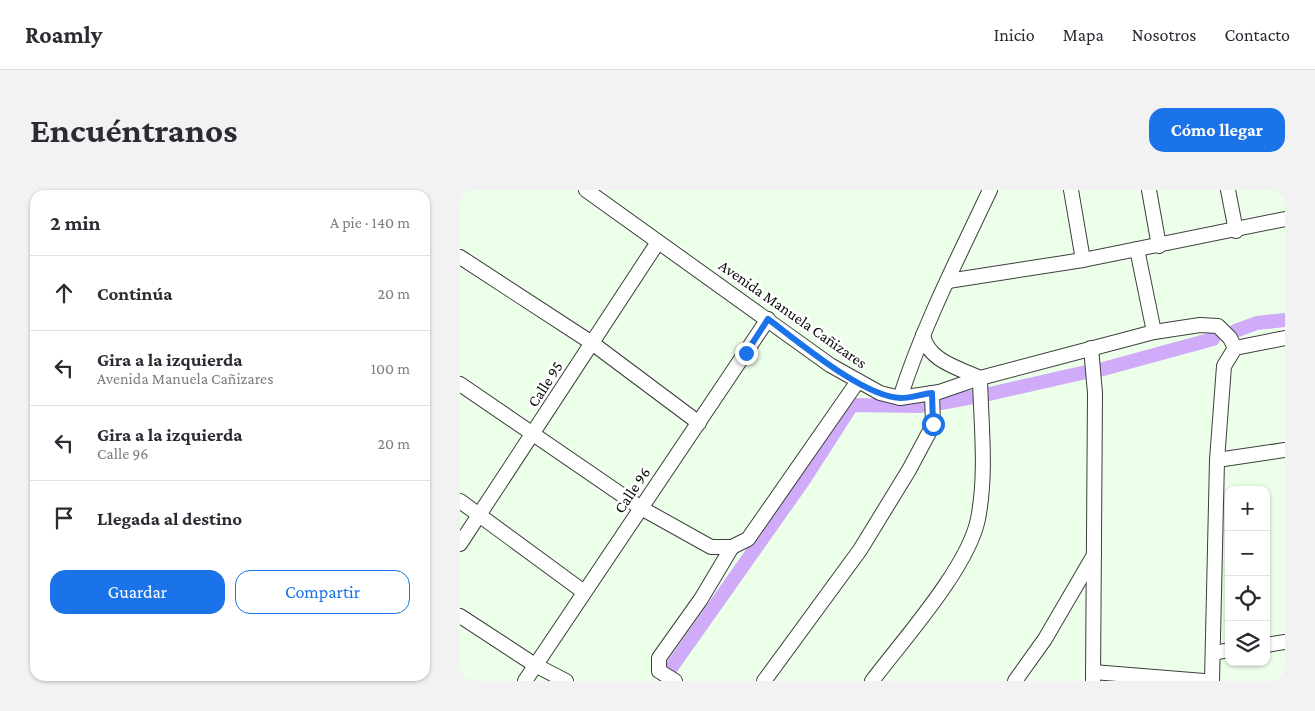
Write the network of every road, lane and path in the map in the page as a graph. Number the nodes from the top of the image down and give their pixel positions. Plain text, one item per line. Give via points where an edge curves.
1 (586, 190) edge
2 (990, 190) edge
3 (1071, 190) edge
4 (1149, 190) edge
5 (1228, 190) edge
6 (1285, 220) edge
7 (1236, 231) junction
8 (658, 242) junction
9 (1159, 246) junction
10 (1137, 249) junction
11 (460, 257) edge
12 (1083, 260) junction
13 (948, 281) junction
14 (768, 319) junction
15 (1154, 332) junction
16 (924, 335) junction
17 (1285, 338) edge
18 (592, 343) junction
19 (1232, 343) junction
20 (1092, 348) junction
21 (980, 378) junction
22 (858, 381) junction
23 (460, 384) edge
24 (932, 393) junction
25 (900, 398) junction
26 (698, 423) junction
27 (533, 435) junction
28 (1285, 450) edge
29 (1217, 460) junction
30 (460, 501) edge
31 (641, 508) junction
32 (478, 514) junction
33 (460, 544) edge
34 (732, 547) junction
35 (1095, 552) junction
36 (584, 592) junction
37 (460, 616) edge
38 (1285, 642) edge
39 (1270, 644) edge
40 (1225, 651) edge
41 (1214, 653) junction
42 (535, 665) junction
43 (1093, 676) edge
44 (525, 681) edge
45 (566, 681) edge
46 (675, 681) edge
47 (764, 681) edge
48 (872, 681) edge
49 (1015, 681) edge
50 (1204, 681) edge
51 (1212, 681) edge

1 - 8 street, Avenida Manuela Cañizares
2 - 13 street
3 - 12 street
4 - 9 street
5 - 7 street
6 - 7 street
7 - 9 street
8 - 14 street, Avenida Manuela Cañizares
8 - 18 street, Calle 95
9 - 10 street
10 - 12 street
10 - 15 street
11 - 18 street
12 - 13 street
13 - 16 street
14 - 22 street, Avenida Manuela Cañizares via 830,365
14 - 26 street, Calle 96
15 - 19 street, Avenida Manuela Cañizares via 1211,324 1218,326
15 - 20 street, Avenida Manuela Cañizares
16 - 21 street via 925,346 935,355
16 - 25 street
17 - 19 street
18 - 26 street
18 - 27 street, Calle 95
19 - 29 street via 1224,366
20 - 21 street, Avenida Manuela Cañizares
20 - 35 street
21 - 24 street, Avenida Manuela Cañizares
21 - 48 street via 984,444 978,520 959,565
22 - 25 street, Avenida Manuela Cañizares via 880,393
22 - 34 street via 748,539
23 - 27 street
24 - 25 street, Avenida Manuela Cañizares
24 - 47 street via 933,424 909,470 860,550
26 - 31 street, Calle 96
27 - 31 street
27 - 32 street, Calle 95
28 - 29 street
29 - 41 street
30 - 32 street
31 - 34 street via 711,547
31 - 36 street, Calle 96
32 - 33 street, Calle 95
32 - 36 street
34 - 46 street via 701,599 659,658 659,671
35 - 43 street
35 - 49 street via 1045,639
36 - 42 street, Calle 96
37 - 42 street
38 - 39 street
40 - 41 street
41 - 51 street
42 - 44 street, Calle 96
42 - 45 street
43 - 50 street

